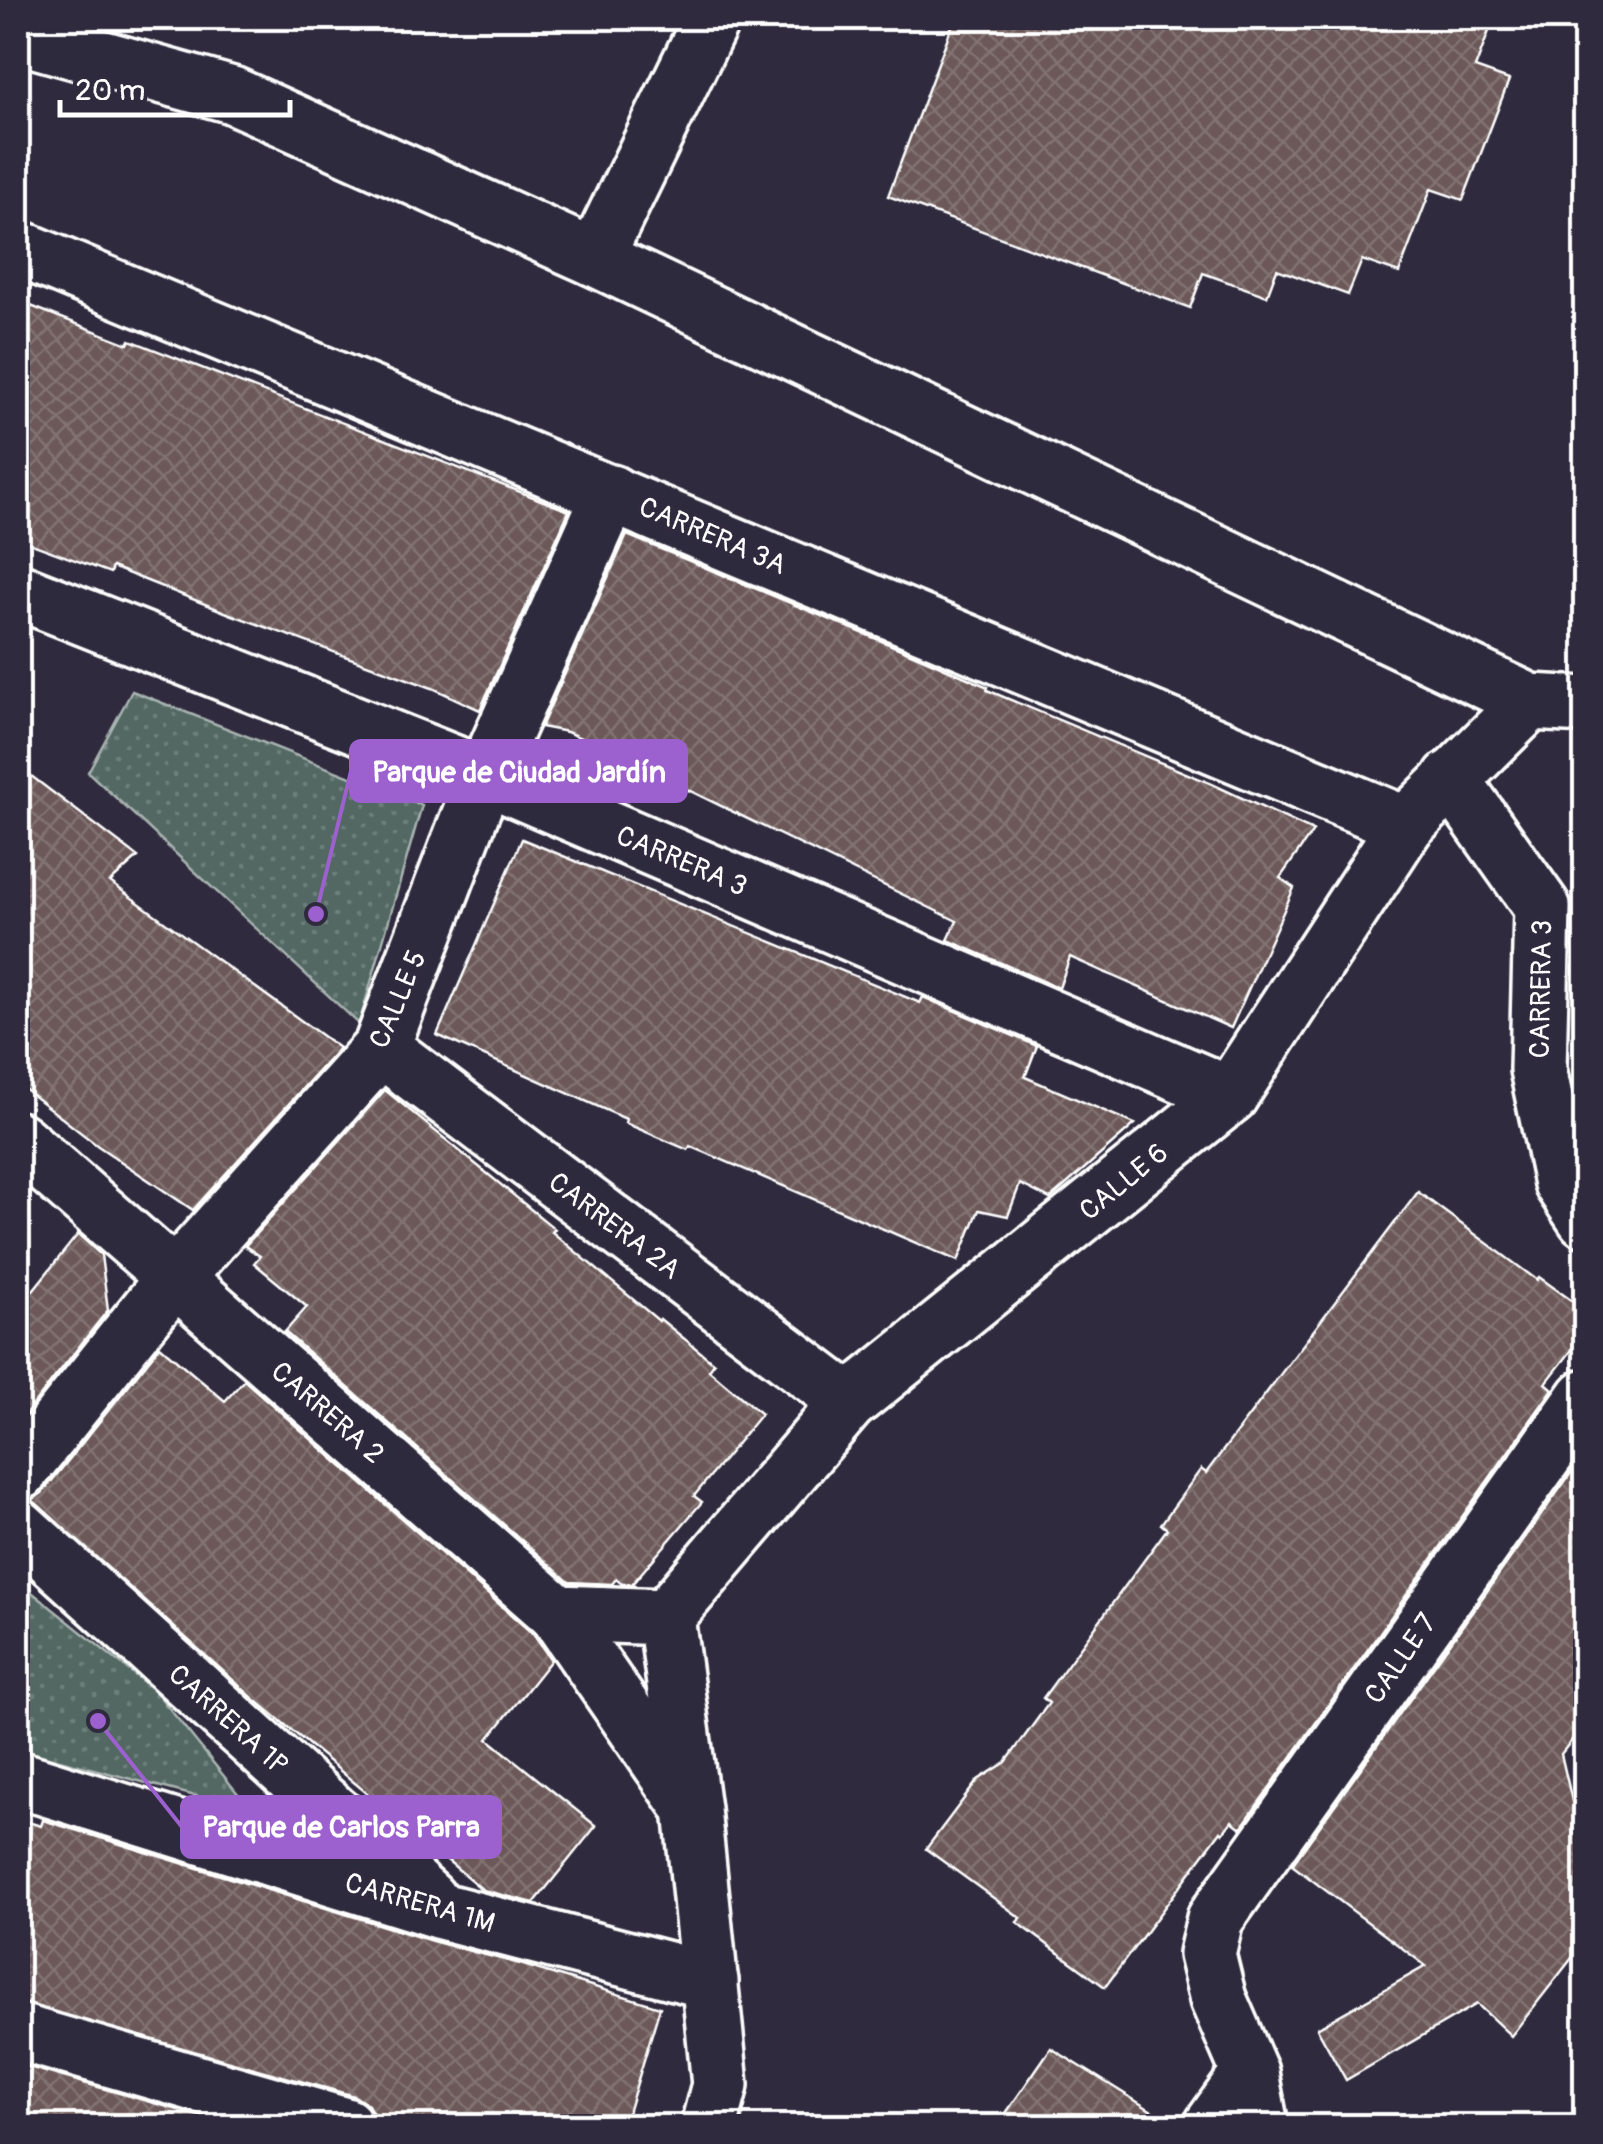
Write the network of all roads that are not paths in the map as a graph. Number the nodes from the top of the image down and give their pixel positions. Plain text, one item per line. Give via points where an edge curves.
1 (712, 18) edge
2 (18, 35) edge
3 (18, 248) edge
4 (595, 258) junction
5 (612, 493) junction
6 (18, 591) edge
7 (1530, 702) junction
8 (1586, 705) edge
9 (485, 776) junction
10 (1451, 778) junction
11 (1406, 825) junction
12 (381, 1048) junction
13 (1230, 1095) junction
14 (18, 1140) edge
15 (1586, 1220) edge
16 (175, 1277) junction
17 (1586, 1397) edge
18 (849, 1402) junction
19 (18, 1473) edge
20 (18, 1527) edge
21 (557, 1613) junction
22 (666, 1617) junction
23 (18, 1779) edge
24 (692, 1809) junction
25 (442, 1910) junction
26 (710, 1981) junction
27 (18, 2032) edge
28 (1250, 2073) junction
29 (346, 2126) edge
30 (709, 2126) edge
31 (1212, 2126) edge
32 (1260, 2126) edge

1 - 4 street
2 - 4 street via 232,94
3 - 5 street, CARRERA 3A
4 - 7 street
5 - 9 street, CALLE 5
5 - 11 street, CARRERA 3A
6 - 9 street, CARRERA 3
7 - 8 street
7 - 10 street, CALLE 6
9 - 12 street, CALLE 5
9 - 13 street, CARRERA 3
10 - 11 street, CALLE 6
10 - 15 street, CARRERA 3 via 1542,906 1538,1069 1562,1183
11 - 13 street, CALLE 6
12 - 16 street, CALLE 5
12 - 18 street, CARRERA 2A
13 - 18 street, CALLE 6
14 - 16 street, CARRERA 2
16 - 19 street, CALLE 5
16 - 21 street, CARRERA 2
17 - 28 street, CALLE 7 via 1215,1919 1208,1954 1218,1999
18 - 22 street, CALLE 6
20 - 25 street, CARRERA 1P
21 - 22 street
21 - 24 street, CARRERA 2
22 - 24 street
23 - 25 street, CARRERA 1M
24 - 26 street
25 - 26 street, CARRERA 1M
26 - 30 street via 720,2085
27 - 29 street
28 - 31 street
28 - 32 street

